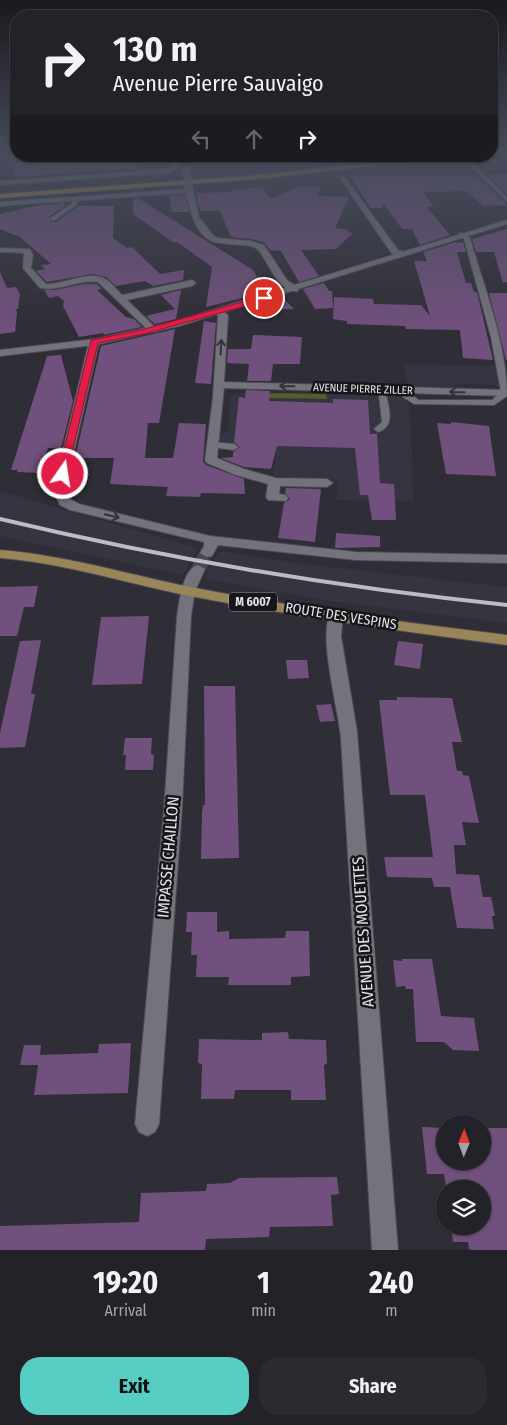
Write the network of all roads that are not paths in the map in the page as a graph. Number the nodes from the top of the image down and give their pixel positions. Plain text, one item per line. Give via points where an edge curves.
1 (62, 212) edge
2 (194, 212) edge
3 (367, 212) edge
4 (53, 219) dead end
5 (507, 222) edge
6 (461, 234) junction
7 (0, 250) edge
8 (401, 254) junction
9 (192, 283) dead end
10 (295, 289) junction
11 (121, 298) junction
12 (220, 312) junction
13 (153, 330) junction
14 (94, 342) junction
15 (0, 353) edge
16 (219, 387) junction
17 (381, 390) junction
18 (506, 393) edge
19 (378, 429) dead end
20 (213, 446) junction
21 (234, 447) dead end
22 (274, 482) junction
23 (327, 483) dead end
24 (282, 498) dead end
25 (0, 554) edge
26 (507, 559) edge
27 (198, 569) tunnel mouth
28 (188, 591) junction
29 (336, 616) junction
30 (507, 640) edge
31 (146, 1124) dead end
32 (385, 1250) edge

1 - 4 lane
2 - 10 street via 210,237 251,243 261,248 284,282
3 - 8 street via 395,252
5 - 6 street
6 - 8 street
6 - 18 lane via 466,238 495,338
7 - 11 street via 27,251 26,268 43,286 98,279
8 - 10 street
9 - 11 street
10 - 12 street
11 - 13 street
12 - 13 street
16 -> 12 street via 223,315
13 - 14 street
14 - 15 street
14 -> 26 street via 59,490 65,502 209,546 356,556
17 -> 16 street, AVENUE PIERRE ZILLER
16 - 20 street
17 - 18 street, AVENUE PIERRE ZILLER
17 - 19 lane via 386,422
20 - 21 lane
20 - 22 street via 211,460
22 - 23 street
22 - 24 street via 272,497
25 - 28 main road, ROUTE DES VESPINS / M 6007 via 48,559
27 - 28 street, IMPASSE CHAILLON
28 - 29 main road, ROUTE DES VESPINS / M 6007
28 - 31 street, IMPASSE CHAILLON
29 - 30 main road, ROUTE DES VESPINS / M 6007
29 - 32 street, AVENUE DES MOUETTES via 334,636 349,731

